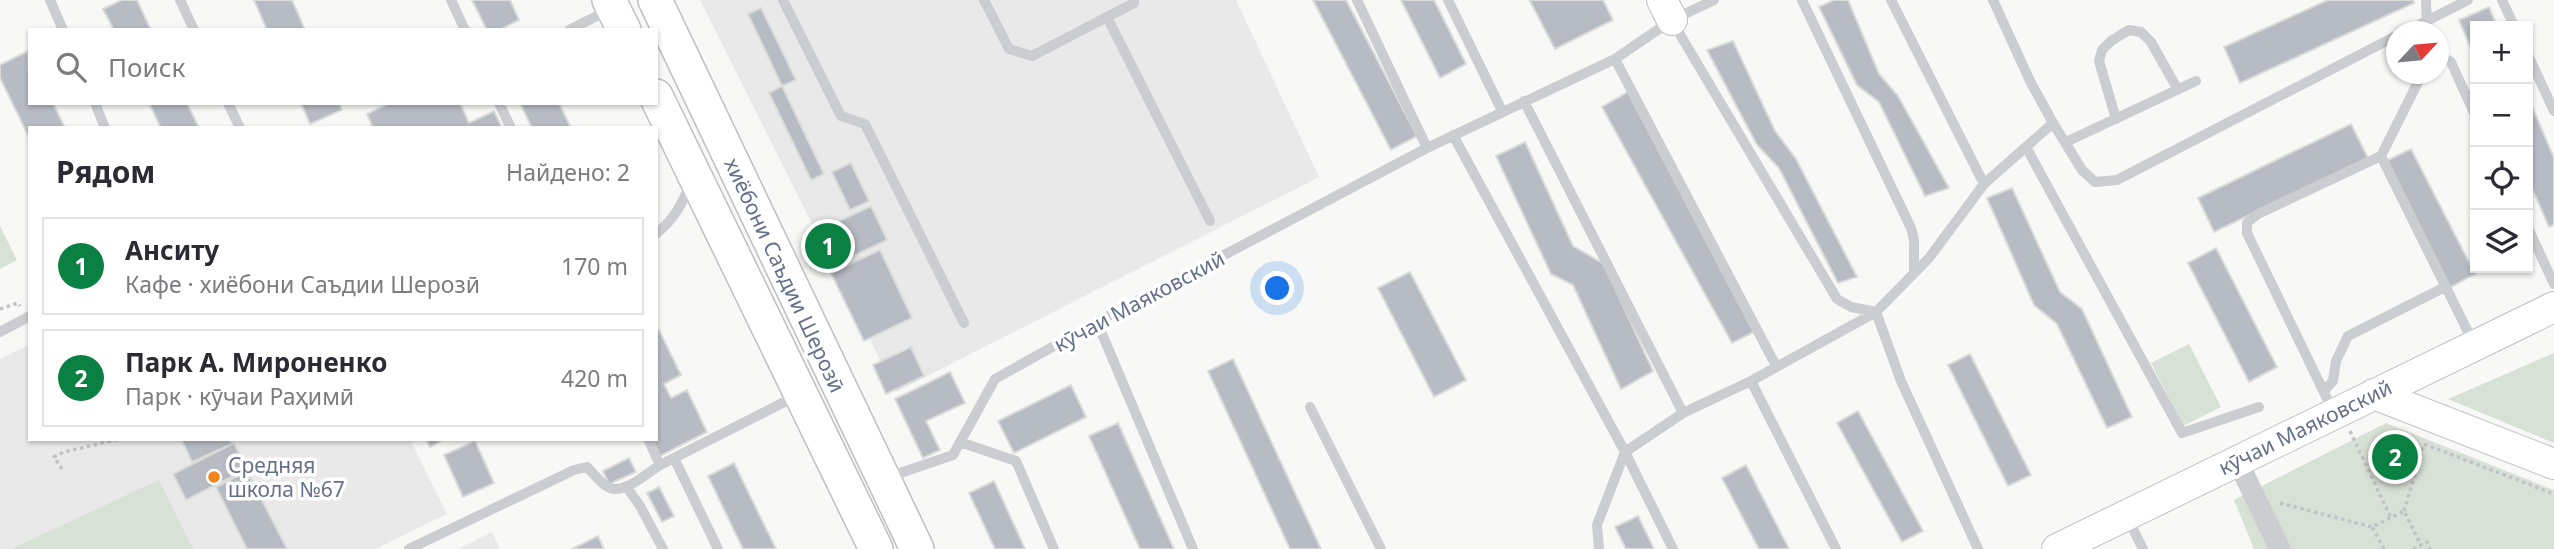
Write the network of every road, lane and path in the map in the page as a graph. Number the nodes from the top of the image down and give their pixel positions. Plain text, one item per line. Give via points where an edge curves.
1 (50, 0) edge
2 (180, 0) edge
3 (451, 0) edge
4 (655, 0) edge
5 (783, 0) edge
6 (984, 0) edge
7 (1135, 0) edge
8 (1357, 0) edge
9 (1448, 0) edge
10 (1714, 0) edge
11 (1802, 0) edge
12 (1891, 0) edge
13 (1993, 0) edge
14 (2426, 0) edge
15 (2468, 0) edge
16 (2502, 0) edge
17 (1667, 10) edge
18 (615, 12) edge
19 (1107, 17) junction
20 (2427, 21) edge
21 (2435, 21) edge
22 (2512, 21) edge
23 (62, 28) edge
24 (193, 28) edge
25 (464, 28) edge
26 (574, 28) edge
27 (2386, 41) edge
28 (1615, 59) junction
29 (2449, 61) edge
30 (2533, 66) edge
31 (2196, 81) dead end
32 (2417, 84) edge
33 (2178, 90) junction
34 (658, 100) edge
35 (1524, 101) junction
36 (2470, 104) edge
37 (96, 105) edge
38 (229, 105) edge
39 (500, 105) edge
40 (2554, 110) edge
41 (1502, 111) junction
42 (2116, 119) junction
43 (2053, 123) junction
44 (105, 126) edge
45 (239, 126) edge
46 (510, 126) edge
47 (1453, 135) junction
48 (2066, 142) junction
49 (2026, 147) junction
50 (1427, 148) junction
51 (2381, 156) junction
52 (694, 173) junction
53 (1984, 184) junction
54 (1210, 221) dead end
55 (658, 232) edge
56 (2533, 239) edge
57 (1914, 273) junction
58 (2554, 284) edge
59 (2445, 286) junction
60 (2554, 307) edge
61 (1876, 312) junction
62 (28, 317) edge
63 (1097, 322) junction
64 (964, 323) dead end
65 (0, 332) edge
66 (2475, 345) junction
67 (1776, 366) junction
68 (1751, 381) junction
69 (801, 394) junction
70 (2374, 394) junction
71 (2333, 404) junction
72 (1310, 407) dead end
73 (2259, 407) dead end
74 (1683, 413) junction
75 (111, 441) edge
76 (649, 441) edge
77 (960, 442) junction
78 (1625, 452) junction
79 (674, 458) junction
80 (2237, 460) junction
81 (660, 464) junction
82 (2554, 464) edge
83 (62, 469) dead end
84 (884, 482) junction
85 (626, 486) junction
86 (2554, 494) edge
87 (2273, 502) dead end
88 (2404, 511) junction
89 (2126, 515) junction
90 (2391, 518) junction
91 (2372, 527) junction
92 (2421, 545) junction
93 (409, 549) edge
94 (663, 549) edge
95 (718, 549) edge
96 (876, 549) edge
97 (917, 549) edge
98 (1054, 549) edge
99 (1193, 549) edge
100 (1381, 549) edge
101 (1599, 549) edge
102 (1673, 549) edge
103 (1836, 549) edge
104 (1978, 549) edge
105 (2057, 549) edge
106 (2143, 549) edge
107 (2280, 549) edge
108 (2384, 549) edge
109 (2413, 549) edge
110 (2430, 549) edge

1 - 23 lane
2 - 24 lane
3 - 25 lane
4 - 84 main road, хиёбони Саъдии Шерозӣ
5 - 64 lane via 841,116 865,124
6 - 19 lane via 1009,50 1032,56
7 - 19 lane
8 - 50 lane
9 - 41 lane
10 - 17 lane, кӯчаи Маяковский
11 - 57 lane via 1911,228
12 - 53 lane
13 - 43 lane
14 - 20 lane
15 - 21 lane
16 - 22 lane
17 - 28 lane, кӯчаи Маяковский
17 - 61 lane via 1837,299
18 - 26 lane
19 - 54 lane
27 - 48 lane via 2117,180 2095,182
28 - 35 lane, кӯчаи Маяковский
28 - 67 lane
29 - 36 lane
30 - 40 lane
31 - 33 lane
32 - 51 lane
33 - 42 lane
33 - 42 lane via 2151,42 2141,32 2129,30 2102,50 2099,61
34 - 52 main road, хиёбони Саъдии Шерозӣ
35 - 41 lane, кӯчаи Маяковский
35 - 74 lane
37 - 44 lane
38 - 45 lane
39 - 46 lane
41 - 47 lane, кӯчаи Маяковский
42 - 48 lane
43 - 48 lane
43 - 49 lane
47 - 50 lane, кӯчаи Маяковский
47 - 78 lane
49 - 53 lane
49 - 73 lane via 2182,433
50 - 63 lane, кӯчаи Маяковский
51 - 59 lane
51 - 71 lane via 2247,223 2247,233
52 - 55 lane via 685,199
52 - 69 main road, хиёбони Саъдии Шерозӣ
53 - 57 lane
56 - 58 lane
57 - 61 lane
59 - 66 lane
59 - 71 lane via 2348,336 2336,360
60 - 66 street, кӯчаи Маяковский
61 - 67 lane
61 - 104 lane via 1901,381
62 - 65 lane
63 - 77 lane, кӯчаи Маяковский via 995,379
63 - 99 lane
66 - 70 street, кӯчаи Маяковский
67 - 68 lane
68 - 74 lane
68 - 103 lane
69 - 79 lane
69 - 96 main road, хиёбони Саъдии Шерозӣ
70 - 71 street, кӯчаи Маяковский
70 - 82 street
71 - 80 street, кӯчаи Маяковский
71 - 90 path
72 - 100 lane
74 - 78 lane
75 - 83 path via 54,457
76 - 81 lane
77 - 84 lane, кӯчаи Маяковский via 953,455
77 - 98 lane via 1016,461
78 - 101 lane via 1597,525
78 - 102 lane
79 - 81 lane
79 - 95 lane
80 - 89 street, кӯчаи Маяковский
80 - 107 street
81 - 85 lane
84 - 97 main road, хиёбони Саъдии Шерозӣ
85 - 93 lane via 614,489 587,467 574,470
85 - 94 lane
86 - 88 path via 2424,444
87 - 91 path
88 - 90 path
88 - 92 path
89 - 105 street, кӯчаи Маяковский
89 - 106 lane
90 - 91 path
91 - 108 path
92 - 109 path
92 - 110 path via 2427,542

